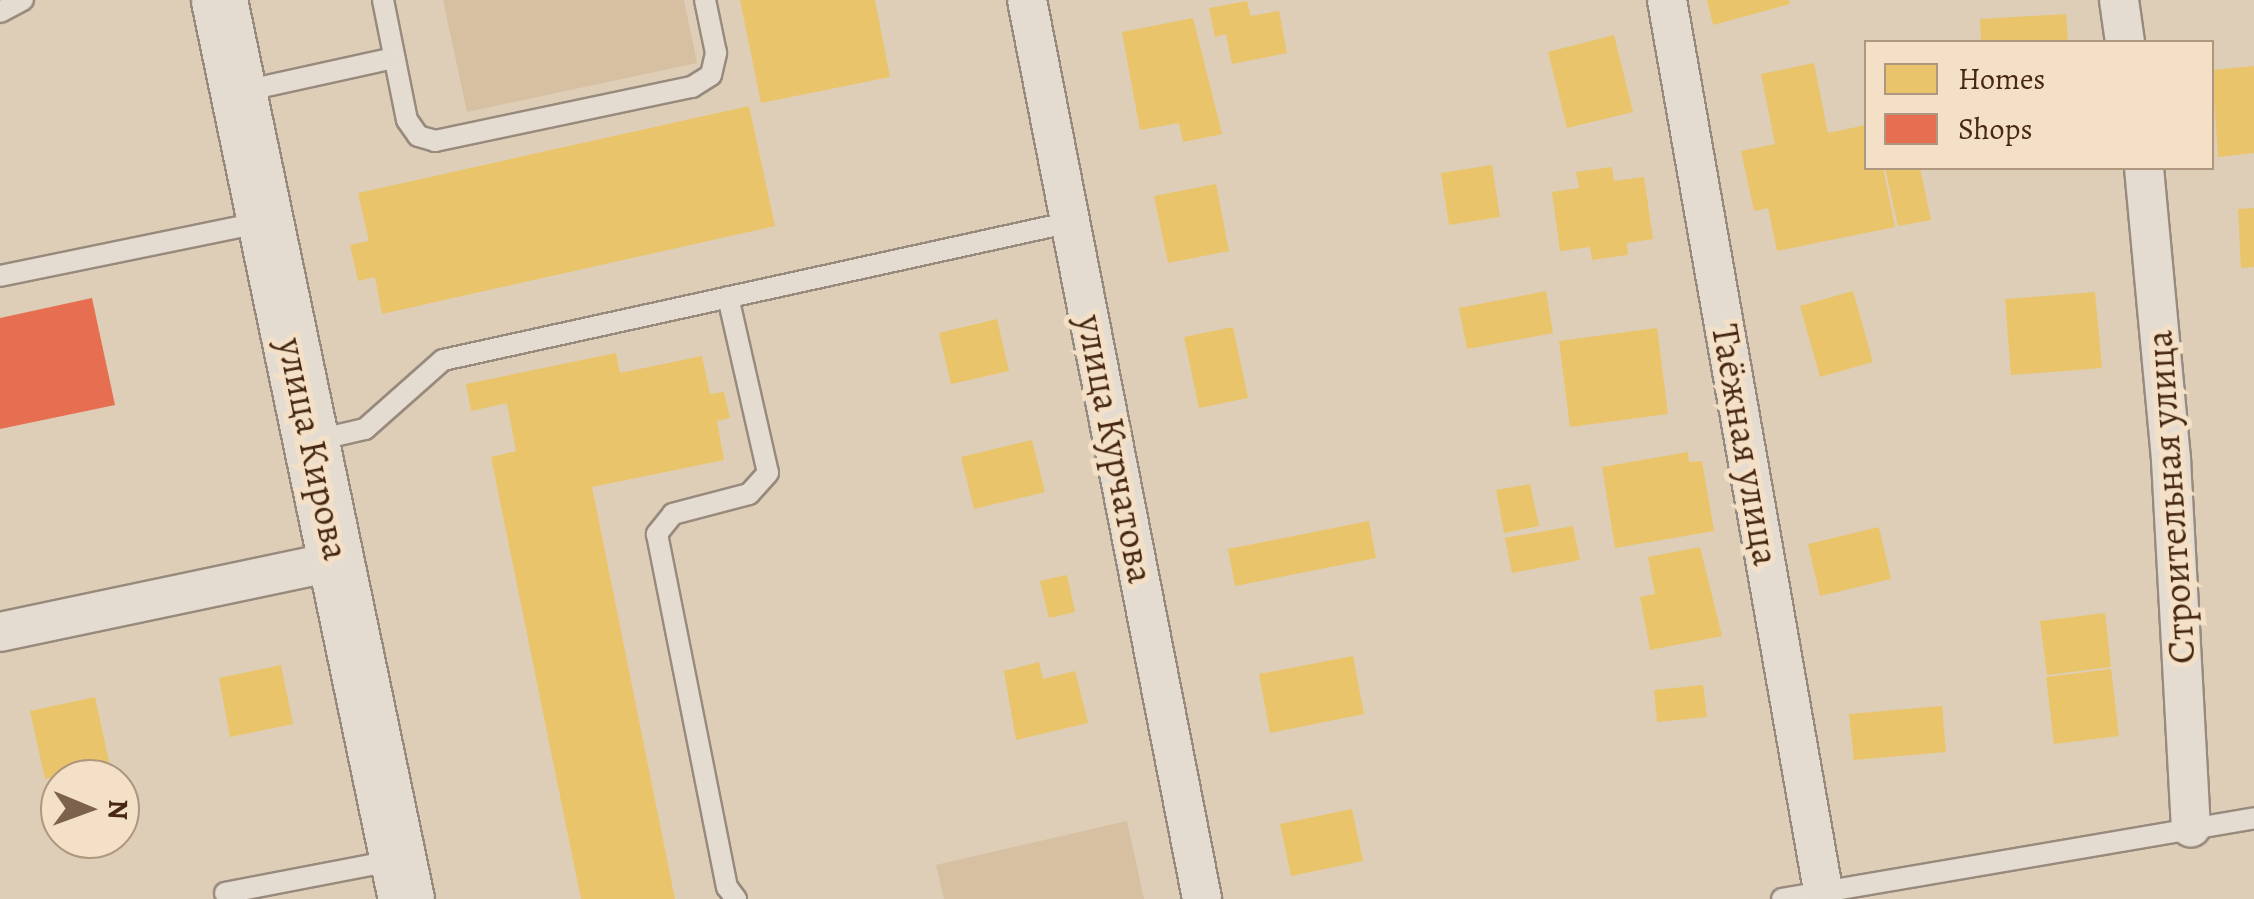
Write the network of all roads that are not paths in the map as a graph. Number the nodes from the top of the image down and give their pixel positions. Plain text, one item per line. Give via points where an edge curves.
1 (23, 0) edge
2 (219, 0) edge
3 (383, 0) edge
4 (705, 0) edge
5 (1026, 0) edge
6 (1666, 0) edge
7 (2118, 0) edge
8 (0, 12) edge
9 (2125, 40) edge
10 (394, 58) junction
11 (238, 92) junction
12 (2144, 170) edge
13 (265, 222) junction
14 (1071, 222) junction
15 (0, 276) edge
16 (728, 297) junction
17 (311, 442) junction
18 (336, 561) junction
19 (0, 632) edge
20 (2254, 818) edge
21 (2191, 827) junction
22 (402, 879) edge
23 (1824, 890) junction
24 (225, 893) dead end
25 (736, 899) edge
26 (1202, 899) edge
27 (1782, 899) edge

1 - 8 lane
2 - 11 street, улица Кирова
3 - 10 lane
4 - 10 lane via 716,53 712,75 692,87 435,141 418,136 407,120
5 - 14 street, улица Курчатова
6 - 23 street, Таёжная улица
7 - 9 street
10 - 11 lane
11 - 13 street, улица Кирова
12 - 21 street, Строительная улица via 2171,460
13 - 15 lane
13 - 17 street, улица Кирова
14 - 16 lane
14 - 26 street, улица Курчатова
16 - 17 lane via 443,360 365,428
16 - 25 lane via 768,473 750,494 673,514 657,534 727,888
17 - 18 street, улица Кирова
18 - 19 street
18 - 22 street, улица Кирова
20 - 21 lane
21 - 23 lane
22 - 24 lane
23 - 27 lane

